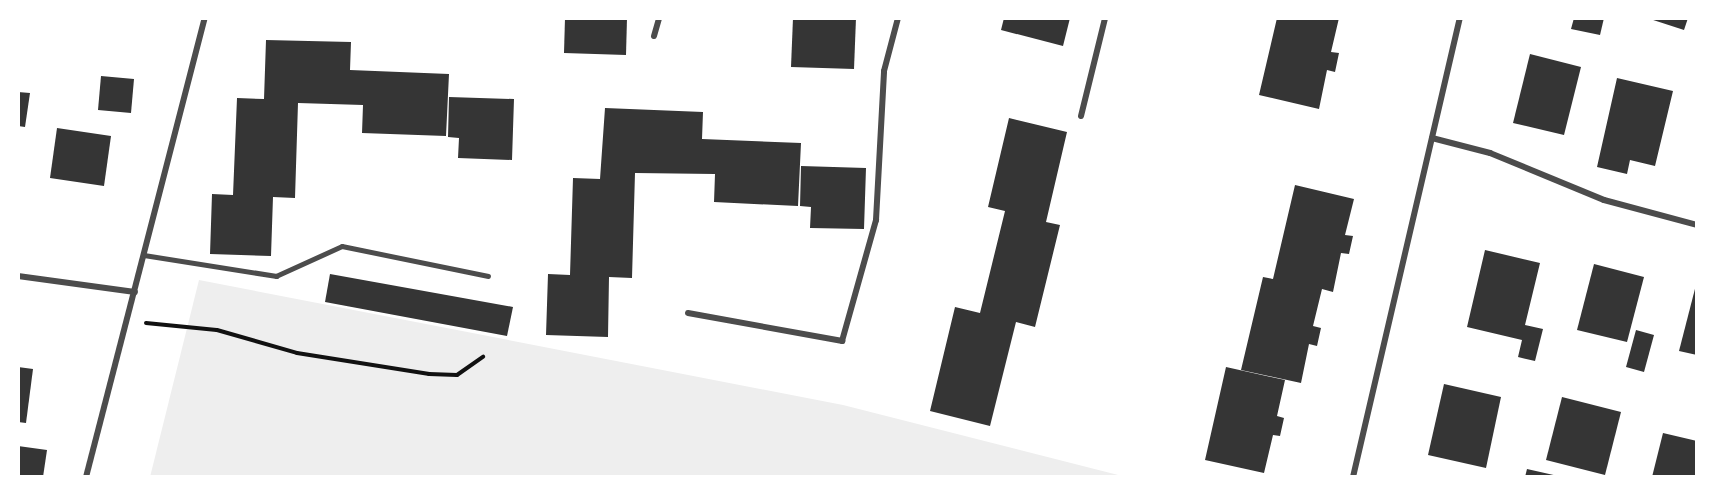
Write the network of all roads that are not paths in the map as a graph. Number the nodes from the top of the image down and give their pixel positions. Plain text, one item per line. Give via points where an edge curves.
1 (206, 18) edge
2 (659, 18) edge
3 (898, 18) edge
4 (1105, 18) edge
5 (1460, 18) edge
6 (654, 36) dead end
7 (1081, 116) dead end
8 (1432, 138) junction
9 (1697, 225) edge
10 (144, 255) junction
11 (18, 276) edge
12 (488, 276) dead end
13 (135, 292) junction
14 (688, 313) dead end
15 (86, 477) edge
16 (1353, 477) edge

1 - 10 street
2 - 6 street
3 - 14 street via 884,71 876,220 842,341
4 - 7 street
5 - 8 street
8 - 9 street via 1490,153 1604,200
8 - 16 street
10 - 12 lane via 276,276 342,246
10 - 13 street
11 - 13 street
13 - 15 street

